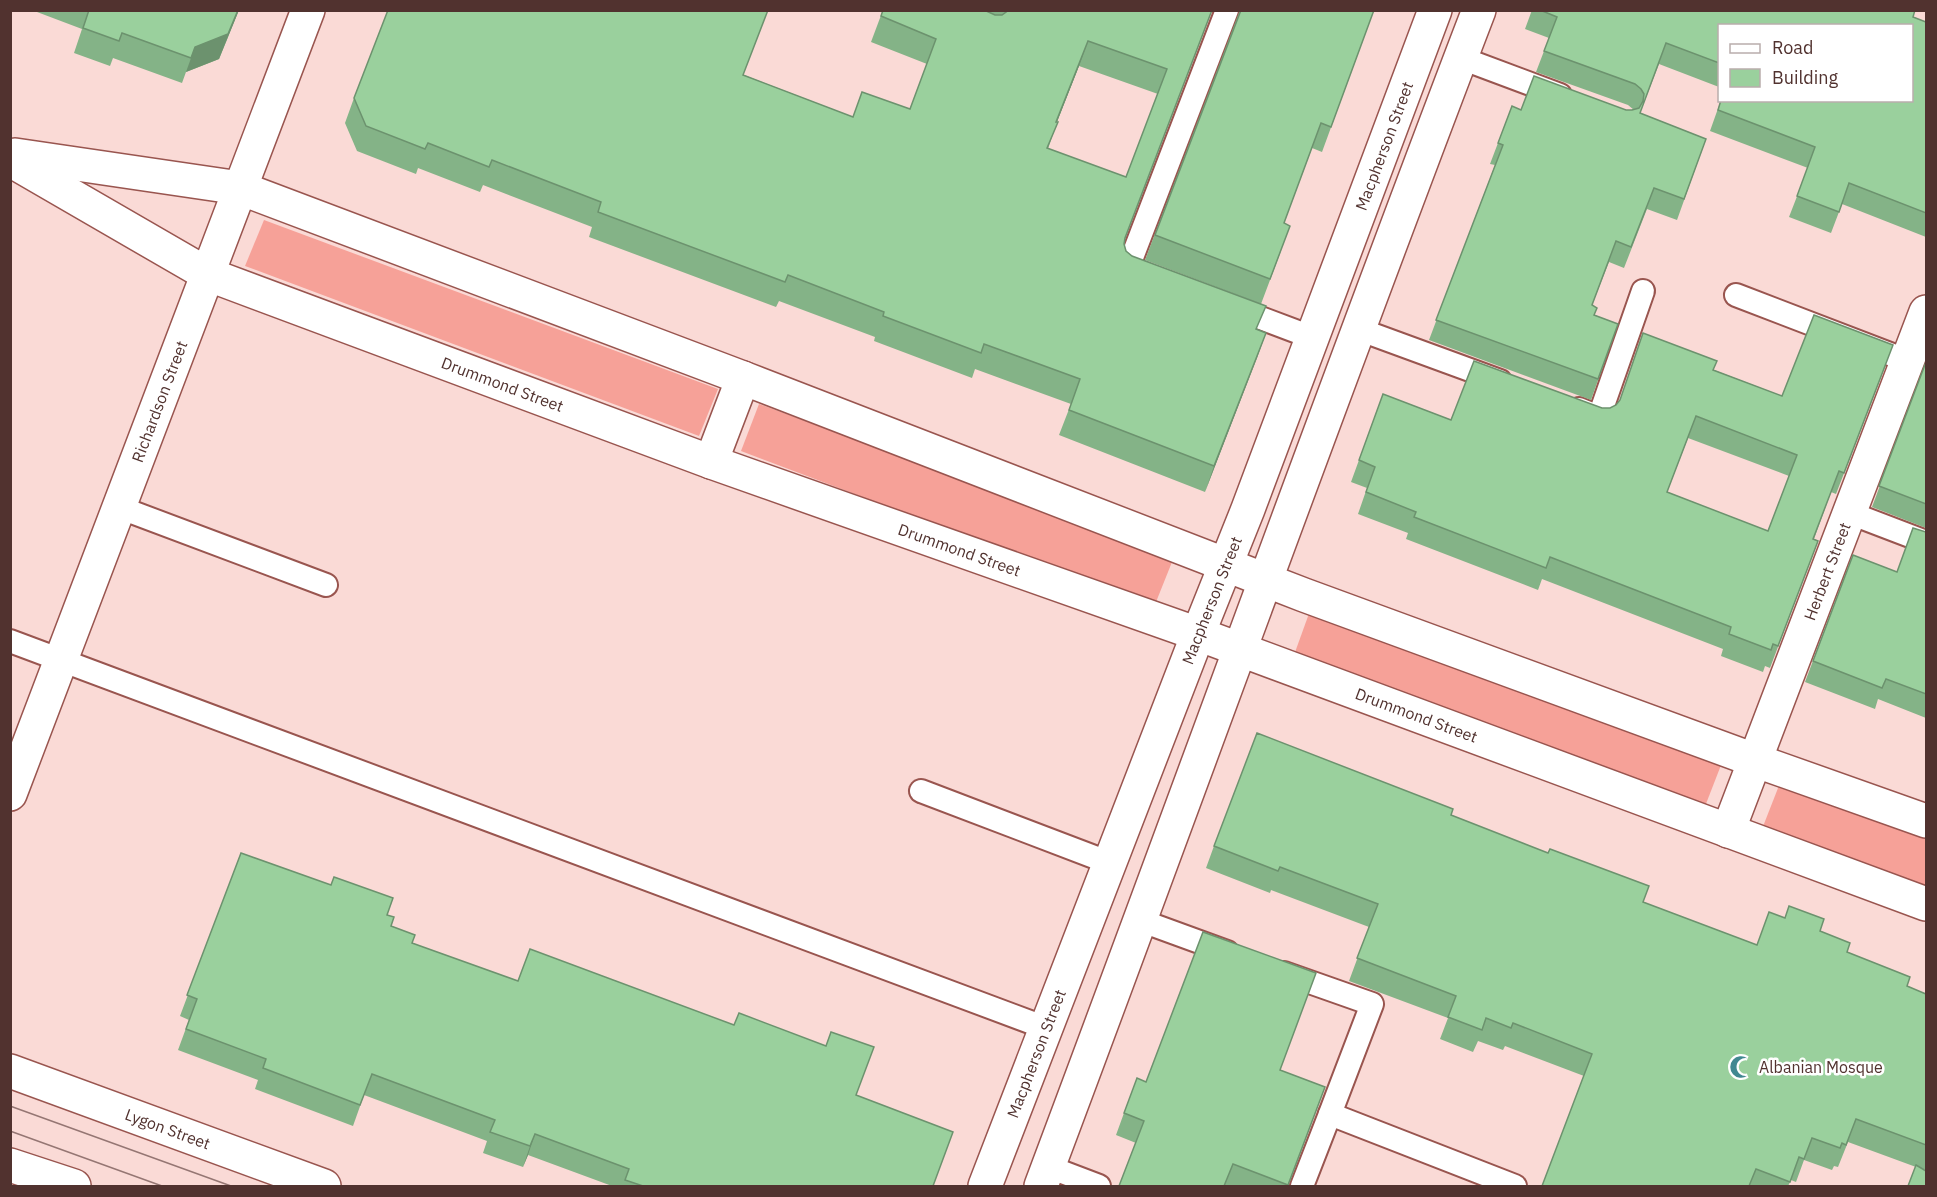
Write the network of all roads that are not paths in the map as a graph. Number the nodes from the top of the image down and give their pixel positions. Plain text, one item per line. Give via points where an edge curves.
1 (309, 10) edge
2 (1227, 10) edge
3 (1479, 10) edge
4 (1428, 13) edge
5 (1461, 58) junction
6 (1579, 102) edge
7 (10, 154) edge
8 (10, 160) edge
9 (240, 188) junction
10 (207, 274) junction
11 (1159, 280) edge
12 (1643, 291) dead end
13 (1736, 295) dead end
14 (1211, 299) edge
15 (1926, 312) edge
16 (1358, 329) junction
17 (1311, 337) junction
18 (1908, 361) junction
19 (742, 378) junction
20 (1521, 388) edge
21 (1554, 401) edge
22 (711, 462) junction
23 (121, 508) junction
24 (1850, 513) junction
25 (1926, 542) edge
26 (1225, 564) junction
27 (1266, 580) junction
28 (326, 585) dead end
29 (1198, 634) junction
30 (10, 641) edge
31 (1240, 651) junction
32 (60, 660) junction
33 (1754, 760) junction
34 (13, 781) edge
35 (921, 791) dead end
36 (1926, 821) edge
37 (1728, 831) junction
38 (1110, 863) junction
39 (1926, 904) edge
40 (1142, 921) junction
41 (1046, 1028) junction
42 (1094, 1048) junction
43 (10, 1071) edge
44 (1330, 1114) junction
45 (10, 1165) edge
46 (1045, 1177) edge
47 (74, 1186) edge
48 (324, 1186) edge
49 (985, 1186) edge
50 (1099, 1186) edge
51 (1302, 1186) edge
52 (1515, 1186) edge

1 - 9 street, Richardson Street
2 - 11 lane via 1128,268
3 - 5 street
4 - 17 street, Macpherson Street
5 - 6 lane
5 - 16 street
7 - 9 street
8 - 10 street, Drummond Street
9 - 10 street, Richardson Street
9 - 19 street
10 - 22 street, Drummond Street
10 - 23 street, Richardson Street
12 - 21 lane via 1599,417
13 - 18 lane
14 - 17 lane
15 - 18 street, Herbert Street
16 - 20 lane
16 - 27 street
17 - 26 street, Macpherson Street
18 - 24 street, Herbert Street
19 - 22 street
19 - 26 street
22 - 29 street, Drummond Street
23 - 28 lane
23 - 32 street, Richardson Street
24 - 25 lane
24 - 33 street, Herbert Street
26 - 27 street
26 - 29 street, Macpherson Street
27 - 31 street
27 - 33 street
29 - 31 street, Drummond Street
29 - 38 street, Macpherson Street
30 - 32 lane
31 - 37 street, Drummond Street
31 - 40 street
32 - 34 street, Richardson Street
32 - 41 lane
33 - 36 street
33 - 37 street, Herbert Street
35 - 38 lane
37 - 39 street, Drummond Street
38 - 41 street, Macpherson Street
40 - 42 street
40 - 44 lane via 1372,1004
41 - 42 street
41 - 49 street, Macpherson Street
42 - 46 street
43 - 48 street, Lygon Street
44 - 51 lane
44 - 52 lane
45 - 47 street
46 - 50 lane

